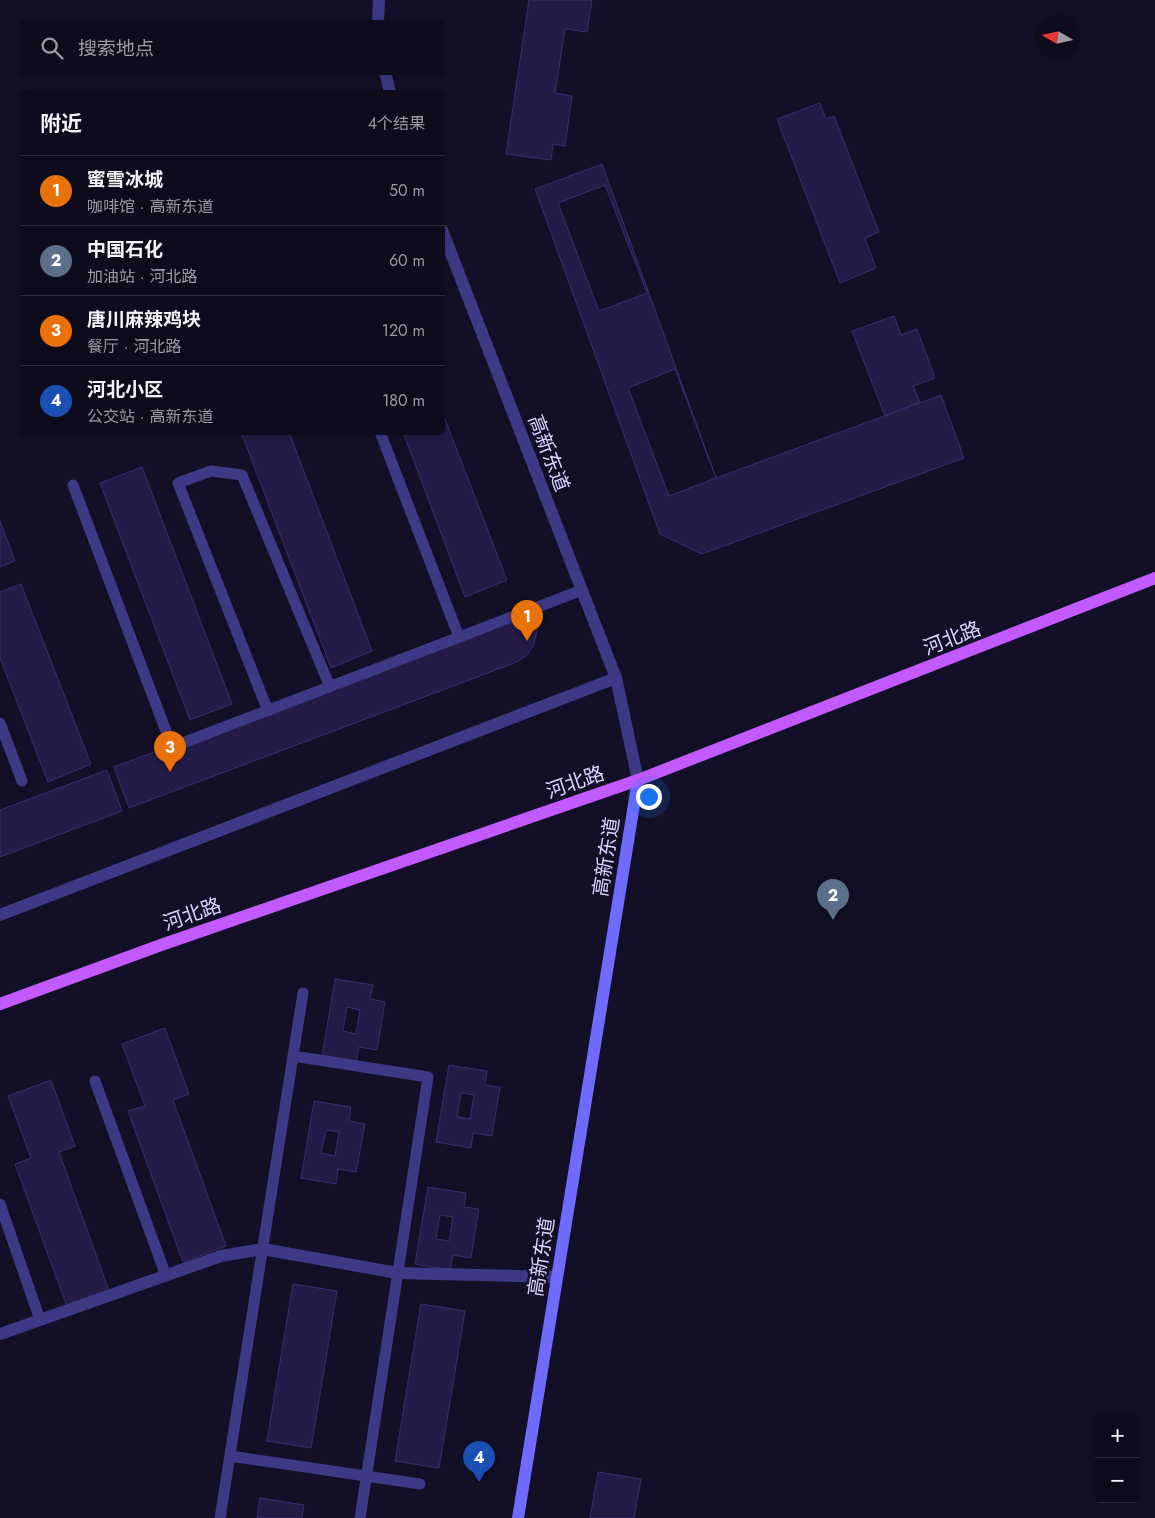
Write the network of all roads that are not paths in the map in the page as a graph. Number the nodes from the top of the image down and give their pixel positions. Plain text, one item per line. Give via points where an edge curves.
1 (379, 0) edge
2 (378, 20) edge
3 (386, 75) edge
4 (390, 90) edge
5 (445, 238) edge
6 (381, 435) edge
7 (73, 485) dead end
8 (1155, 578) edge
9 (582, 590) junction
10 (459, 637) junction
11 (616, 678) junction
12 (330, 687) junction
13 (268, 711) junction
14 (0, 722) edge
15 (638, 780) junction
16 (22, 781) dead end
17 (0, 915) edge
18 (302, 993) dead end
19 (0, 1004) edge
20 (293, 1056) junction
21 (95, 1082) dead end
22 (0, 1204) edge
23 (262, 1249) junction
24 (398, 1273) junction
25 (166, 1276) junction
26 (557, 1277) junction
27 (40, 1320) junction
28 (0, 1334) edge
29 (230, 1456) junction
30 (366, 1476) junction
31 (420, 1484) dead end
32 (220, 1518) edge
33 (360, 1518) edge
34 (518, 1518) edge

1 - 2 street
3 - 4 street
5 - 9 street, 高新东道
6 - 10 lane
7 - 13 lane via 172,747
8 - 15 main road, 河北路
9 - 10 lane
9 - 11 street, 高新东道
10 - 12 lane
11 - 15 street, 高新东道
11 - 17 street
12 - 13 lane
12 - 13 lane via 242,475 211,471 178,483
14 - 16 lane
15 - 19 main road, 河北路
15 - 26 street, 高新东道
18 - 20 lane
20 - 23 lane
20 - 24 lane via 428,1077
21 - 25 lane
22 - 27 lane
23 - 24 street
23 - 25 street via 221,1256
23 - 29 lane
24 - 26 street
24 - 30 lane
25 - 27 street
26 - 34 street, 高新东道
27 - 28 street
29 - 30 lane
29 - 32 lane
30 - 31 lane
30 - 33 lane

